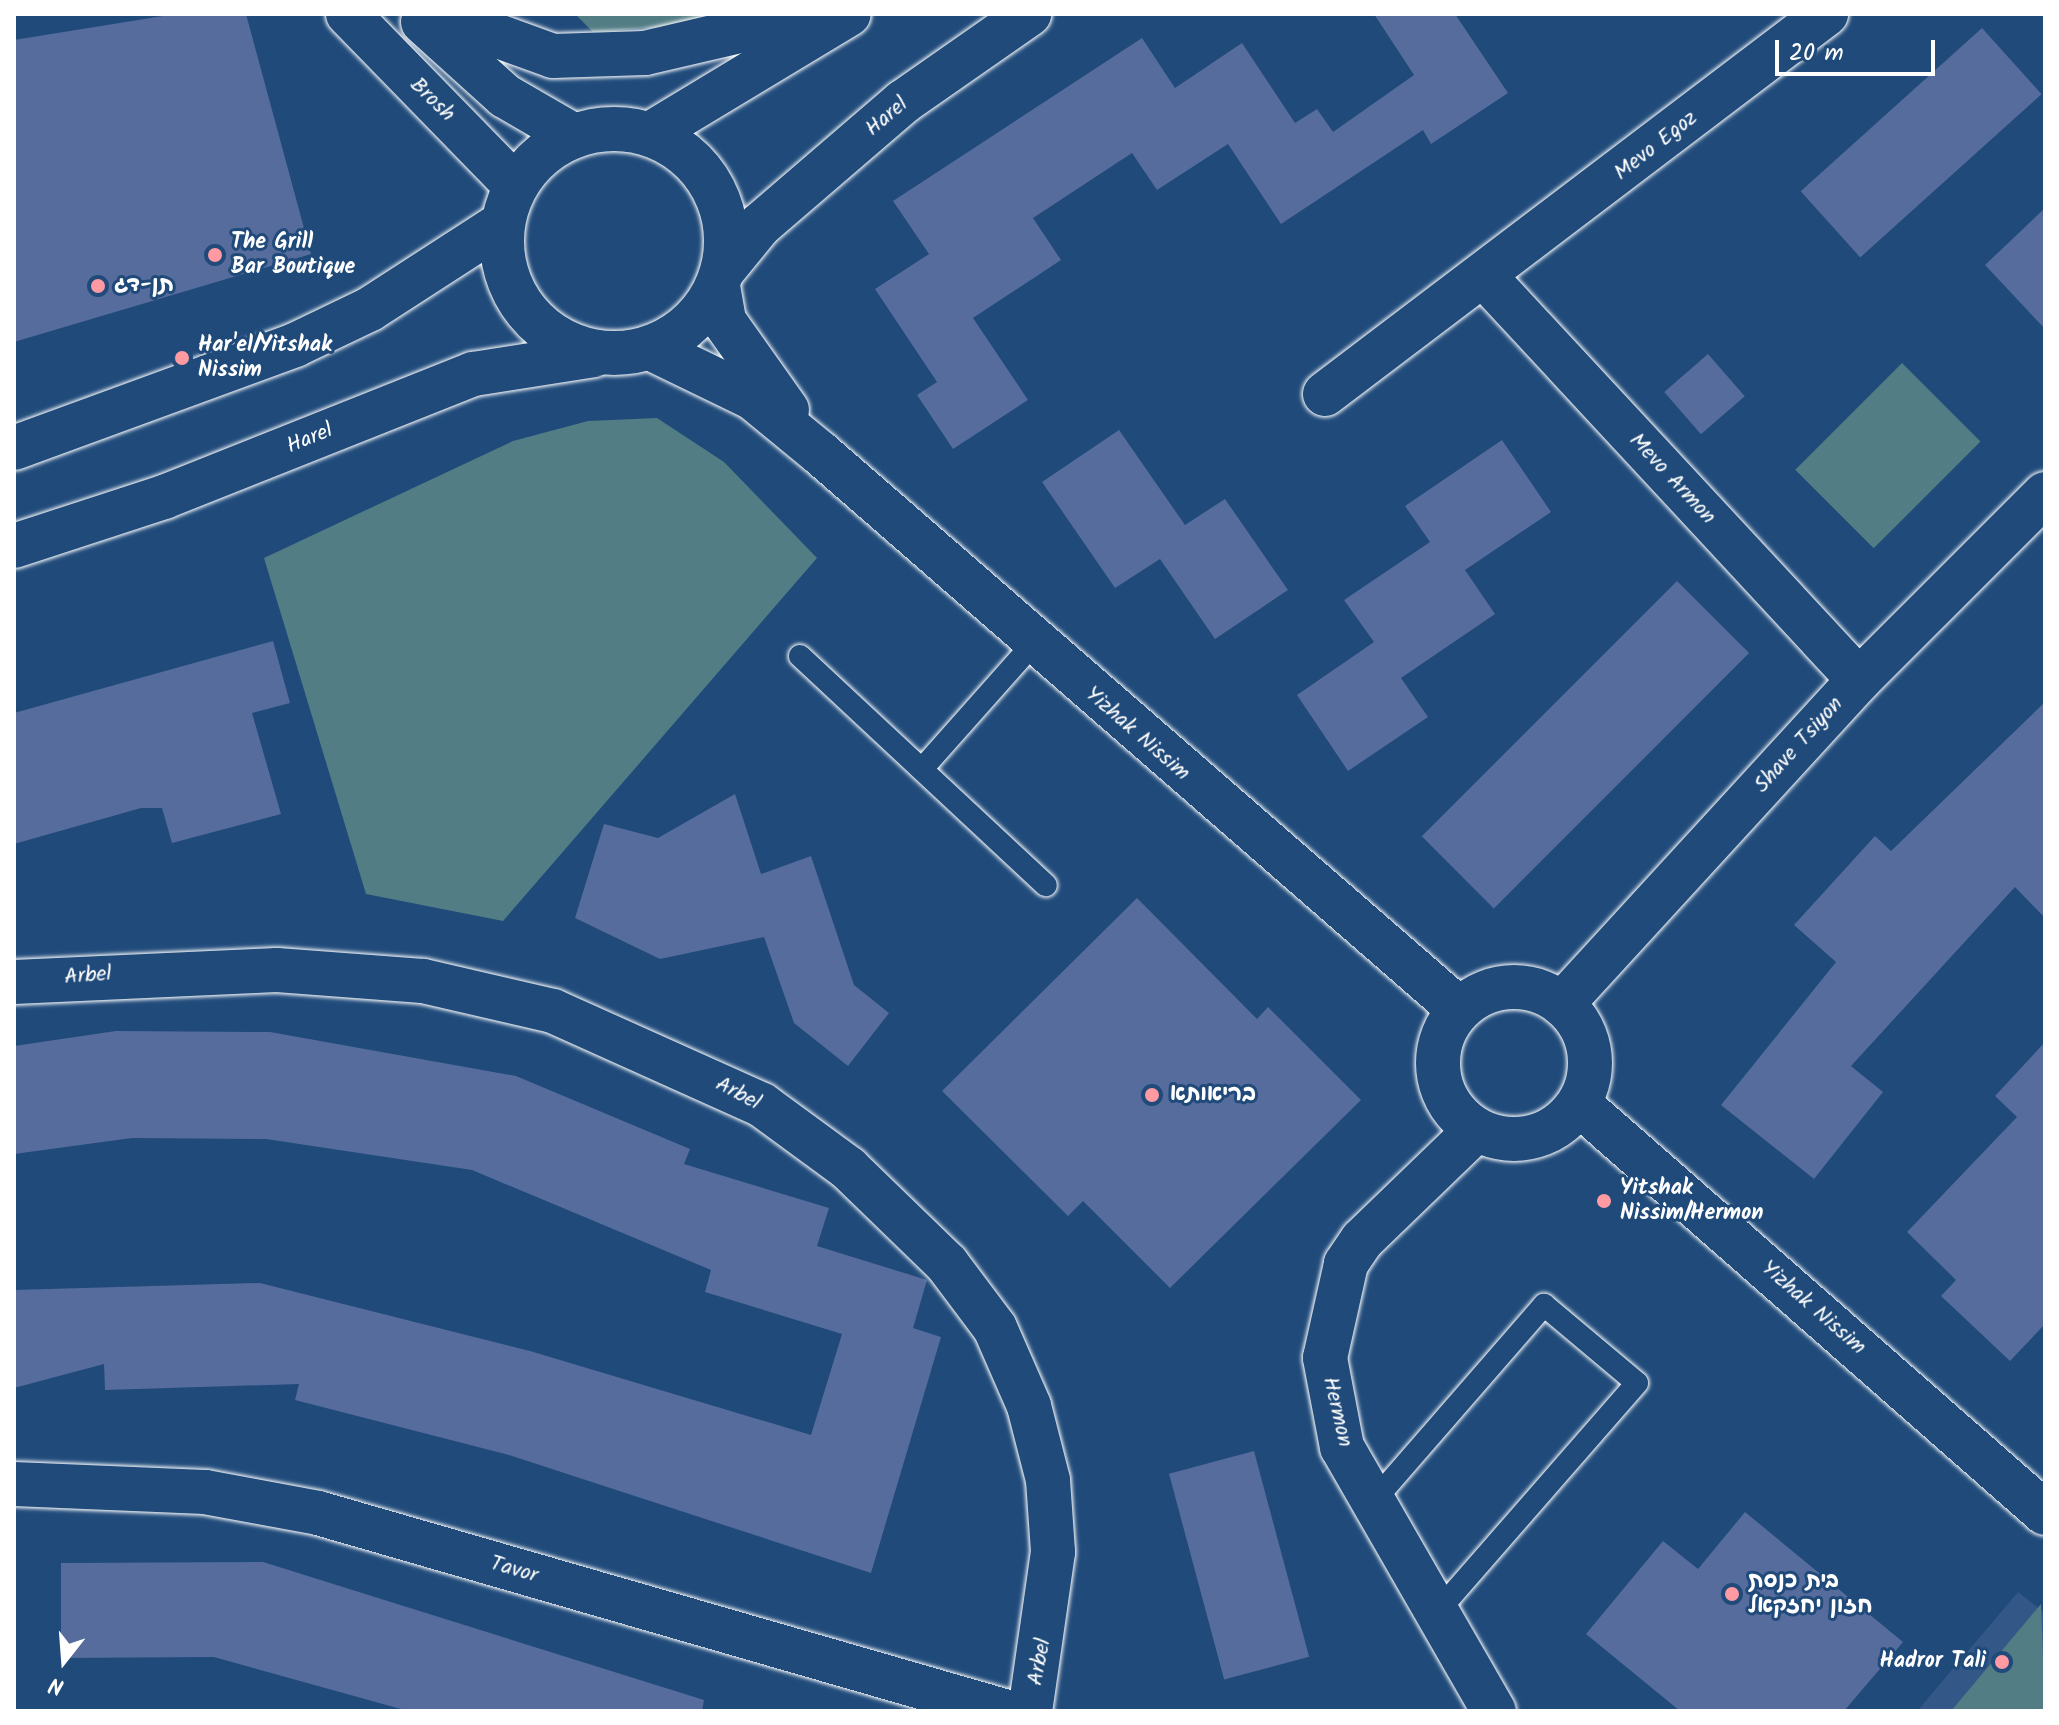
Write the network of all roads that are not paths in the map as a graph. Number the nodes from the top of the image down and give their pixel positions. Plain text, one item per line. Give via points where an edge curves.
1 (348, 14) edge
2 (414, 14) edge
3 (437, 14) edge
4 (813, 14) edge
5 (849, 14) edge
6 (1029, 14) edge
7 (1826, 14) edge
8 (650, 134) junction
9 (574, 136) junction
10 (509, 205) junction
11 (721, 277) junction
12 (1486, 278) junction
13 (630, 351) junction
14 (1325, 394) dead end
15 (14, 448) edge
16 (820, 453) junction
17 (2045, 494) edge
18 (14, 546) edge
19 (1032, 645) junction
20 (800, 656) dead end
21 (1859, 680) junction
22 (922, 769) junction
23 (1046, 885) dead end
24 (14, 982) edge
25 (1562, 1004) junction
26 (1459, 1009) junction
27 (1579, 1104) junction
28 (1476, 1130) junction
29 (14, 1484) edge
30 (1371, 1504) junction
31 (2045, 1513) edge
32 (1439, 1610) junction
33 (1004, 1711) edge
34 (1030, 1711) edge
35 (1494, 1711) edge

1 - 10 street, Brosh
2 - 9 street via 505,96
3 - 4 street via 553,56 645,53
5 - 8 street
6 - 11 street, Harel via 903,102 760,225
7 - 12 street, Mevo Egoz
8 - 9 street via 611,128
8 - 11 street via 680,149 721,202
9 - 10 street via 531,164
10 - 13 street via 503,261 516,297 540,327 573,346
10 - 15 street via 370,309 295,345
11 - 13 street via 702,313
11 - 16 street, Yizhak Nissim via 724,321
12 - 14 street, Mevo Egoz
12 - 21 street, Mevo Armon
13 - 16 street, Yizhak Nissim via 753,398
13 - 18 street, Harel via 473,374 164,497
16 - 19 street, Yizhak Nissim
17 - 21 street, Shave Tsiyon
19 - 22 lane
19 - 26 street, Yizhak Nissim
20 - 22 lane
21 - 25 street, Shave Tsiyon
22 - 23 lane
24 - 34 street, Arbel via 277,970 423,981 553,1011 762,1105 848,1168 936,1253 995,1328 1029,1406 1048,1480 1053,1552
25 - 26 street via 1509,986
25 - 27 street via 1587,1039 1591,1062
26 - 28 street via 1438,1051 1438,1074 1444,1096
27 - 28 street via 1533,1138
27 - 31 street, Yizhak Nissim
28 - 30 street, Hermon via 1375,1220 1346,1264 1333,1308 1325,1358 1331,1402 1342,1447
29 - 33 street, Tavor via 205,1492 318,1513
30 - 32 street, Hermon
30 - 32 lane via 1544,1305 1637,1383
32 - 35 street, Hermon

